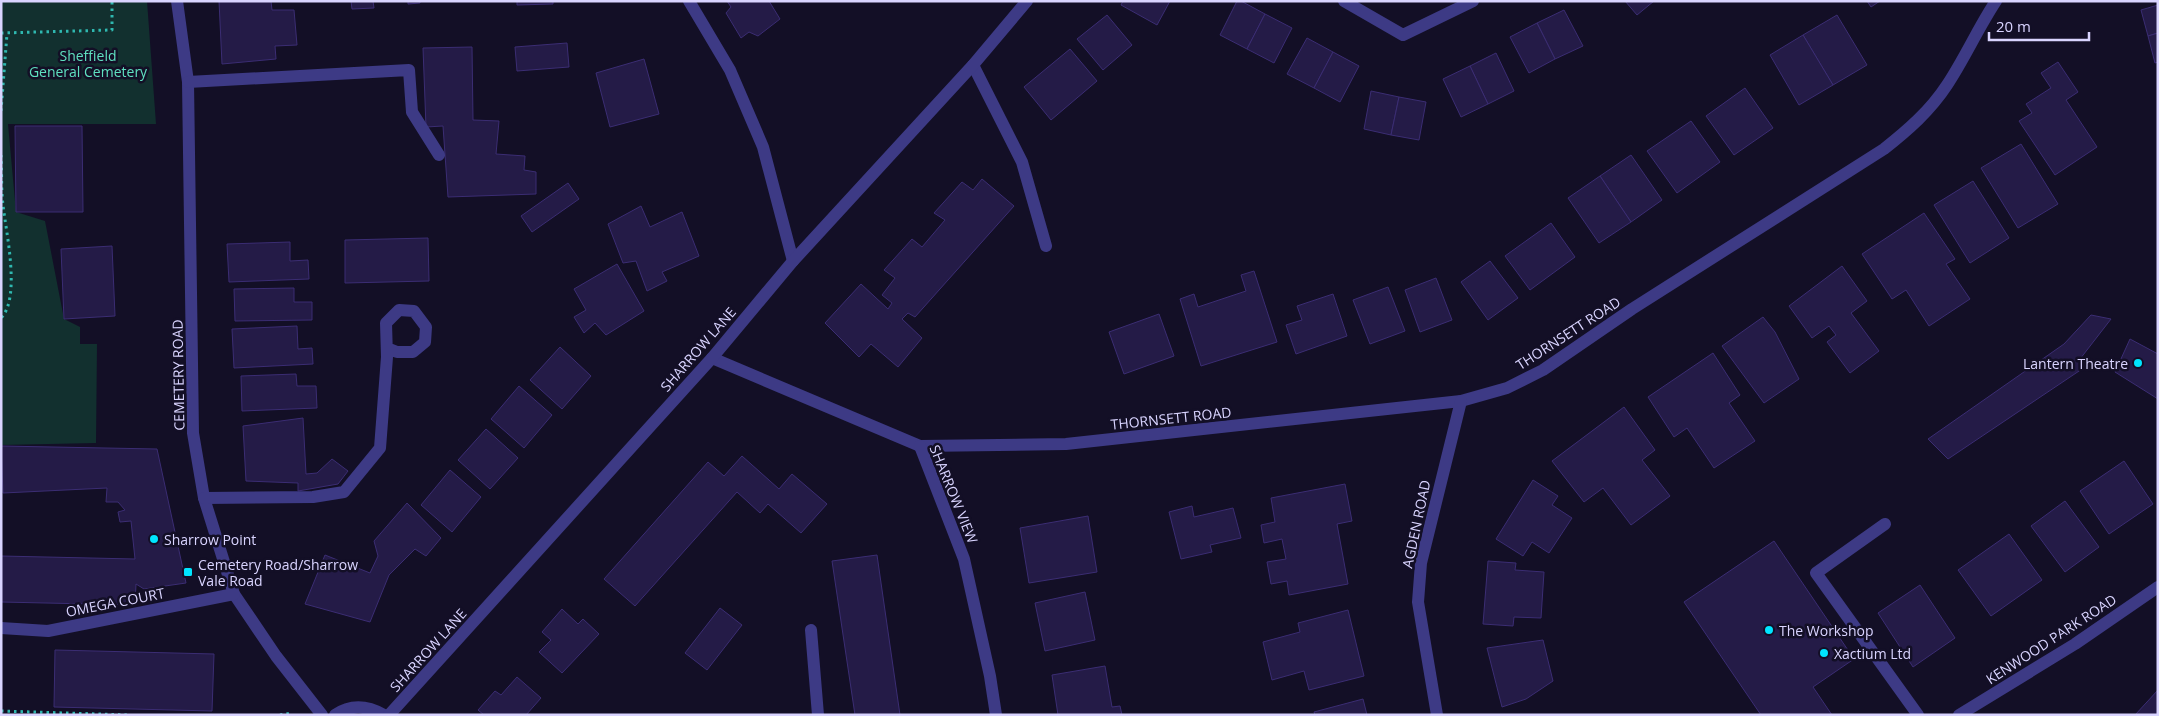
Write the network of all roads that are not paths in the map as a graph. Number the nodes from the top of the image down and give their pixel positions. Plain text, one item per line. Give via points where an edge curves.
1 (177, 1) edge
2 (689, 1) edge
3 (1028, 1) edge
4 (1344, 1) edge
5 (1473, 1) edge
6 (1996, 1) edge
7 (973, 65) junction
8 (188, 82) junction
9 (439, 155) dead end
10 (1046, 246) dead end
11 (793, 261) junction
12 (387, 348) dead end
13 (712, 358) junction
14 (1461, 400) junction
15 (920, 446) junction
16 (204, 498) junction
17 (1884, 524) dead end
18 (2158, 587) edge
19 (234, 594) junction
20 (1, 628) edge
21 (811, 630) dead end
22 (322, 715) edge
23 (335, 715) edge
24 (384, 715) edge
25 (389, 715) edge
26 (818, 715) edge
27 (996, 715) edge
28 (1437, 715) edge
29 (1918, 715) edge
30 (1959, 715) edge

1 - 8 street, CEMETERY ROAD
2 - 11 street via 730,70 763,147
3 - 7 street, SHARROW LANE
4 - 5 street via 1404,35
6 - 14 street, THORNSETT ROAD via 1947,85 1917,122 1884,149 1632,309 1543,370 1507,388
7 - 10 street via 1022,162
7 - 11 street, SHARROW LANE
8 - 9 street via 409,70 412,112
8 - 16 street, CEMETERY ROAD via 193,433
11 - 13 street, SHARROW LANE
12 - 16 street via 380,448 344,492 313,497
13 - 15 street, SHARROW VIEW
13 - 25 street, SHARROW LANE
14 - 15 street, THORNSETT ROAD via 1066,444
14 - 28 street, AGDEN ROAD via 1421,563 1418,602
15 - 27 street, SHARROW VIEW via 964,559
16 - 19 street, CEMETERY ROAD
17 - 29 street via 1816,573
18 - 30 street, KENWOOD PARK ROAD via 2075,644
19 - 20 street, OMEGA COURT via 48,631
19 - 22 street, CEMETERY ROAD
21 - 26 street
23 - 24 street via 356,707 373,709

